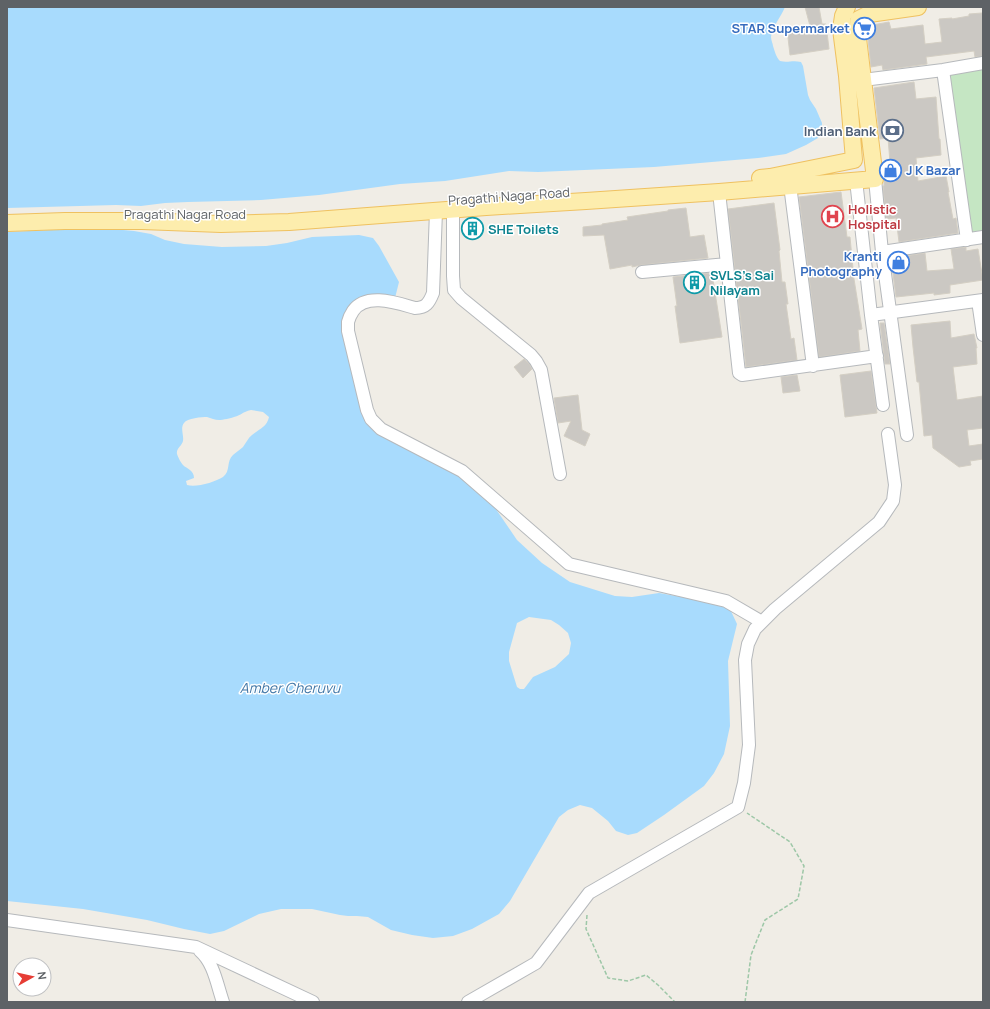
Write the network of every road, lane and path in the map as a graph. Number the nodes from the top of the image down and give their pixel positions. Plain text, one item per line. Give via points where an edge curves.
1 (847, 7) edge
2 (918, 7) edge
3 (859, 18) junction
4 (983, 63) edge
5 (943, 70) junction
6 (863, 80) junction
7 (872, 159) junction
8 (854, 160) junction
9 (875, 179) junction
10 (856, 180) junction
11 (790, 186) junction
12 (719, 192) junction
13 (453, 210) junction
14 (436, 211) junction
15 (7, 215) edge
16 (7, 223) edge
17 (983, 237) edge
18 (967, 240) junction
19 (882, 252) junction
20 (727, 264) junction
21 (642, 272) dead end
22 (981, 301) edge
23 (891, 312) junction
24 (871, 315) junction
25 (983, 335) edge
26 (877, 356) junction
27 (813, 366) junction
28 (883, 405) dead end
29 (888, 434) dead end
30 (907, 435) dead end
31 (560, 474) dead end
32 (762, 622) junction
33 (738, 807) junction
34 (587, 915) dead end
35 (7, 920) edge
36 (196, 947) junction
37 (223, 1002) edge
38 (313, 1002) edge
39 (468, 1002) edge
40 (675, 1002) edge
41 (745, 1002) edge

1 - 3 street
1 - 8 main road via 841,29
2 - 3 main road
3 - 6 main road via 857,30
4 - 5 street
5 - 6 street
5 - 18 street
6 - 7 main road
7 - 8 main road, Pragathi Nagar Road
7 - 9 main road
8 - 10 main road
8 - 15 main road, Pragathi Nagar Road via 770,177 288,212 198,216
9 - 10 main road, Pragathi Nagar Road
9 - 19 street
10 - 11 main road, Pragathi Nagar Road
10 - 24 street
11 - 12 main road, Pragathi Nagar Road
11 - 27 street
12 - 13 main road, Pragathi Nagar Road
12 - 20 street
13 - 14 main road, Pragathi Nagar Road
13 - 31 street via 454,290 536,361 541,370
14 - 16 main road, Pragathi Nagar Road via 289,222 221,224 142,221
14 - 32 street via 431,300 426,306 415,308 374,300 357,305 348,320 348,331 371,419 381,429 462,470 569,564 726,601
17 - 18 street
18 - 19 street
19 - 23 street
20 - 21 street
20 - 27 street via 739,373 742,375
22 - 23 street
22 - 25 street
23 - 24 street
23 - 30 street
24 - 26 street
26 - 27 street
26 - 28 street
29 - 32 street via 895,485 893,501 879,522
32 - 33 street via 755,629 748,644 745,660 749,745
33 - 39 street via 589,893 536,963
33 - 41 path via 790,842 804,866 798,899 766,920 751,955
34 - 40 path via 586,929 608,978 628,981 646,975
35 - 36 street
36 - 37 street via 206,956 218,982
36 - 38 street

